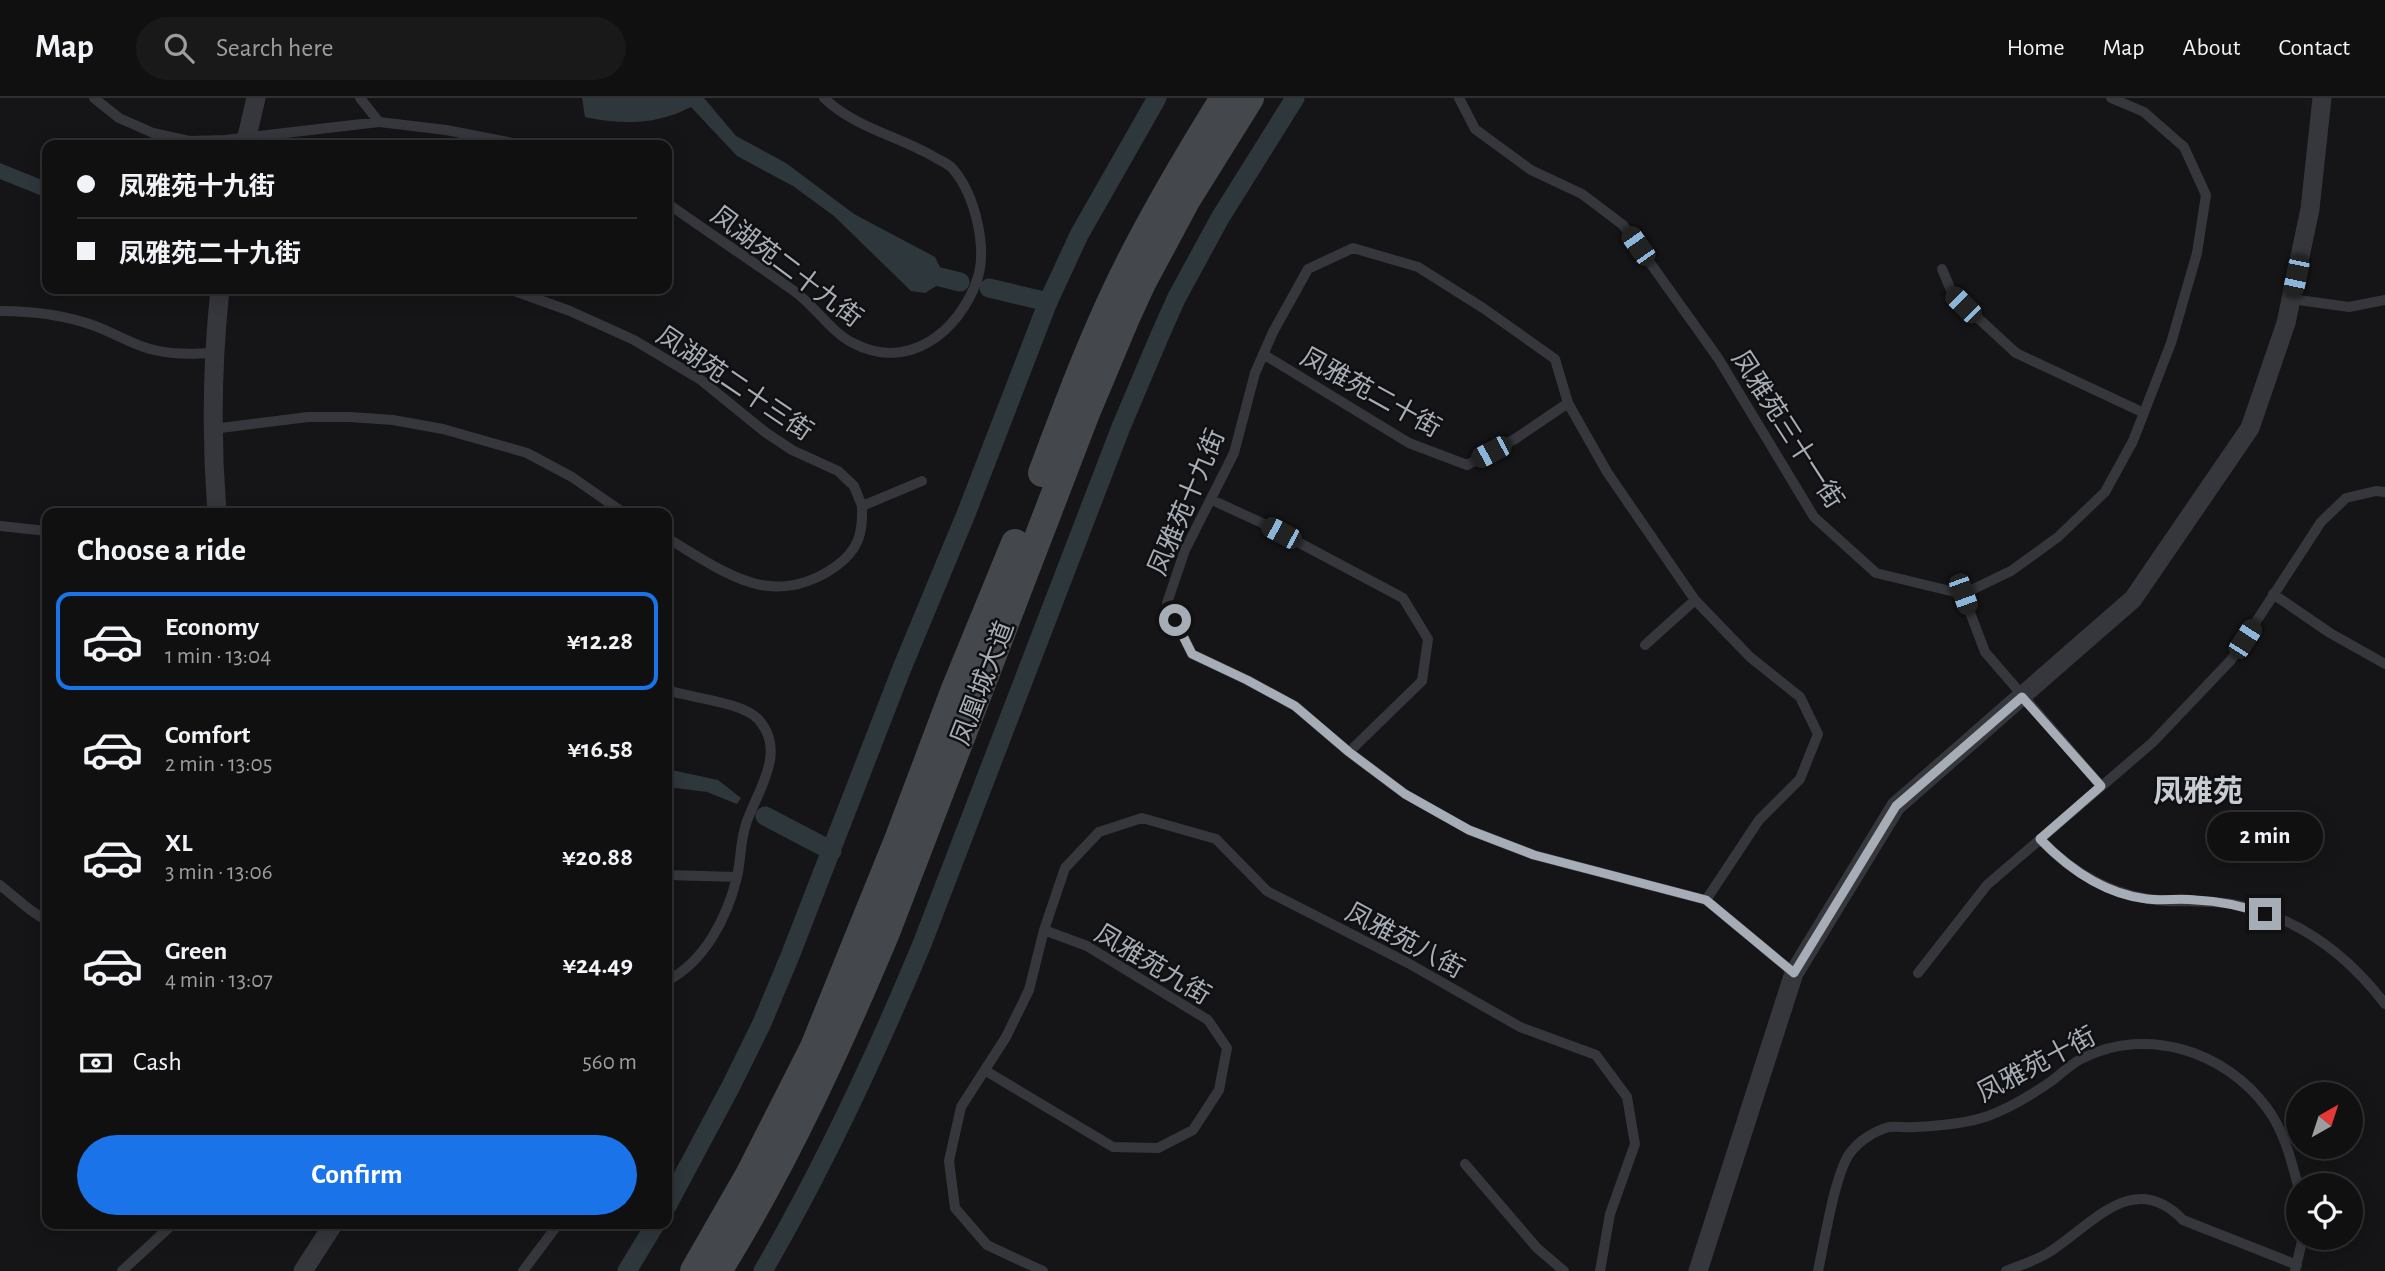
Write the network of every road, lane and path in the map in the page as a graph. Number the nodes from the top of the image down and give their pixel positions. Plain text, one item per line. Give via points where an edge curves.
1 (94, 98) edge
2 (256, 98) edge
3 (360, 98) edge
4 (824, 98) edge
5 (1224, 98) edge
6 (1250, 98) edge
7 (1460, 98) edge
8 (2111, 98) edge
9 (2322, 98) edge
10 (379, 122) junction
11 (184, 140) edge
12 (225, 140) edge
13 (246, 140) edge
14 (497, 140) edge
15 (672, 206) edge
16 (1942, 269) dead end
17 (220, 294) edge
18 (524, 294) edge
19 (2291, 299) junction
20 (2385, 300) edge
21 (0, 311) edge
22 (215, 353) junction
23 (1264, 354) junction
24 (1568, 403) junction
25 (2144, 413) junction
26 (212, 429) junction
27 (922, 481) dead end
28 (2385, 492) edge
29 (1212, 500) junction
30 (862, 506) junction
31 (217, 508) edge
32 (617, 508) edge
33 (0, 526) edge
34 (42, 530) edge
35 (672, 541) edge
36 (1963, 594) junction
37 (2273, 594) junction
38 (1695, 600) junction
39 (1645, 645) dead end
40 (2385, 664) edge
41 (672, 692) edge
42 (2022, 697) junction
43 (1349, 752) junction
44 (2101, 786) junction
45 (2040, 839) junction
46 (672, 875) edge
47 (737, 877) junction
48 (0, 886) edge
49 (1706, 900) junction
50 (42, 917) edge
51 (1044, 930) junction
52 (1794, 973) junction
53 (1918, 973) dead end
54 (672, 978) edge
55 (2385, 1004) edge
56 (986, 1071) junction
57 (1465, 1164) dead end
58 (2294, 1173) edge
59 (168, 1229) edge
60 (330, 1229) edge
61 (554, 1229) edge
62 (2300, 1250) edge
63 (2296, 1268) edge
64 (306, 1270) edge
65 (122, 1271) edge
66 (523, 1271) edge
67 (694, 1271) edge
68 (718, 1271) edge
69 (1043, 1271) edge
70 (1564, 1271) edge
71 (1601, 1271) edge
72 (1698, 1271) edge
73 (1818, 1271) edge
74 (2006, 1271) edge

1 - 11 lane via 119,118
2 - 13 street
3 - 10 lane
4 - 15 lane, 凤湖苑二十九街 via 868,127 952,168 965,189 977,218 978,278 961,312 933,340 923,347 877,352 852,343 803,297
5 - 67 main road, 凤凰城大道 via 1161,204 1101,324 814,1047 750,1175
6 - 68 main road, 凤凰城大道 via 1187,199 1137,295 1086,413 859,996 798,1128
7 - 36 lane, 凤雅苑三十一街 via 1475,129 1531,170 1582,194 1623,225 1718,358 1814,517 1875,573
8 - 25 lane via 2144,112 2184,147 2206,195 2197,253
9 - 19 street via 2310,209
10 - 13 lane
10 - 14 lane
12 - 13 lane
16 - 25 lane via 1953,295 2016,354
17 - 22 street
18 - 30 lane, 凤湖苑二十三街 via 624,335 701,380 783,444 838,471 853,486
19 - 20 lane via 2349,307
19 - 42 street via 2250,428 2133,599
21 - 22 lane via 69,318 150,349 182,355
22 - 26 street
23 - 24 lane, 凤雅苑二十街 via 1409,443 1467,465
23 - 24 lane, 凤雅苑十九街 via 1308,269 1353,248 1418,267 1555,359
23 - 29 lane, 凤雅苑十九街 via 1234,453
24 - 38 lane, 凤雅苑十九街 via 1607,472
25 - 36 lane via 2105,492 2058,537 2020,565
26 - 31 street
26 - 32 lane via 308,417 393,420 443,429 527,453
27 - 30 lane
28 - 37 lane via 2346,498 2321,522
29 - 43 lane, 凤雅苑十九街 via 1185,551 1167,603 1192,654 1295,706
29 - 43 lane via 1403,598 1428,639 1422,681
30 - 35 lane via 863,527 856,547 817,579 791,587 761,587
33 - 34 lane
36 - 42 lane via 1985,652
37 - 40 lane
37 - 44 lane via 2231,660 2153,742
38 - 39 lane
38 - 49 lane, 凤雅苑十九街 via 1750,657 1800,697 1818,734 1800,779 1759,820
41 - 47 lane via 740,707 758,719 769,737 772,758 746,826
42 - 44 lane
42 - 52 street via 1896,806
43 - 49 lane, 凤雅苑十九街 via 1405,794 1469,830 1534,855
44 - 45 lane
45 - 53 lane via 1987,885
45 - 55 lane via 2077,872 2121,893 2242,906 2288,922 2329,946 2366,979
46 - 47 lane
47 - 54 lane via 718,928 701,954
48 - 50 lane
49 - 52 lane
51 - 56 lane via 1028,990
51 - 56 lane, 凤雅苑九街 via 1087,946 1208,1020 1227,1048 1219,1090 1194,1130 1158,1148 1113,1147
51 - 71 lane, 凤雅苑八街 via 1065,868 1099,832 1142,818 1216,839 1267,891 1520,1027 1596,1055 1627,1097 1635,1144 1610,1214
52 - 72 street
56 - 69 lane via 961,1107 949,1161 955,1208 987,1245
57 - 70 lane via 1536,1248
58 - 73 lane, 凤雅苑十街 via 2268,1109 2231,1072 2209,1058 2158,1044 2106,1048 2080,1059 2022,1101 1988,1116 1951,1125 1889,1127 1866,1137 1849,1154 1840,1178
59 - 65 lane
60 - 64 street
61 - 66 lane
62 - 63 lane
63 - 74 lane via 2183,1220 2162,1203 2136,1198 2110,1207 2048,1253

